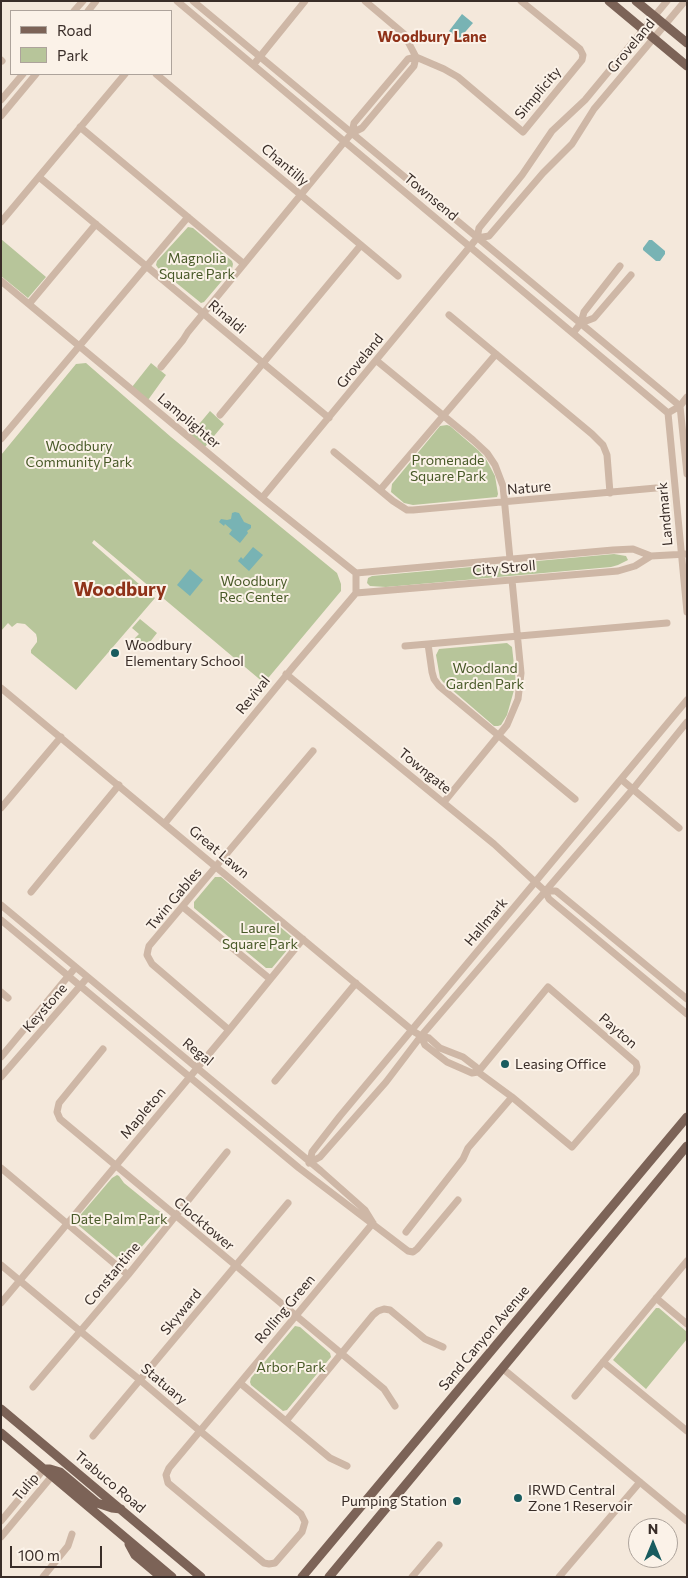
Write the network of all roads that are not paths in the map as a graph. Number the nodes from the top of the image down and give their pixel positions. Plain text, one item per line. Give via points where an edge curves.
1 (177, 1) edge
2 (194, 1) edge
3 (305, 1) edge
4 (365, 1) edge
5 (521, 1) edge
6 (609, 1) edge
7 (636, 1) edge
8 (668, 1) edge
9 (685, 1) edge
10 (655, 17) junction
11 (665, 25) junction
12 (643, 29) junction
13 (653, 38) junction
14 (687, 43) edge
15 (261, 56) junction
16 (416, 57) junction
17 (254, 64) junction
18 (687, 66) edge
19 (22, 75) edge
20 (35, 75) edge
21 (124, 75) edge
22 (157, 75) edge
23 (1, 100) edge
24 (1, 116) edge
25 (80, 127) junction
26 (352, 133) junction
27 (345, 141) junction
28 (39, 177) junction
29 (301, 195) junction
30 (188, 217) junction
31 (1, 222) edge
32 (96, 224) junction
33 (477, 238) junction
34 (361, 245) junction
35 (469, 246) junction
36 (244, 264) junction
37 (146, 266) junction
38 (620, 266) dead end
39 (631, 275) dead end
40 (398, 276) dead end
41 (1, 281) edge
42 (29, 304) junction
43 (203, 313) junction
44 (448, 314) dead end
45 (582, 323) junction
46 (573, 333) junction
47 (80, 346) junction
48 (496, 354) junction
49 (377, 361) junction
50 (263, 363) junction
51 (162, 367) dead end
52 (687, 397) edge
53 (680, 406) junction
54 (668, 413) junction
55 (444, 415) junction
56 (220, 416) dead end
57 (329, 418) junction
58 (2, 436) edge
59 (334, 452) dead end
60 (687, 474) edge
61 (656, 488) dead end
62 (380, 490) junction
63 (610, 493) junction
64 (262, 498) junction
65 (505, 503) junction
66 (684, 554) edge
67 (651, 556) junction
68 (510, 559) junction
69 (356, 573) junction
70 (512, 580) junction
71 (356, 593) junction
72 (687, 612) edge
73 (667, 622) dead end
74 (517, 636) junction
75 (428, 644) junction
76 (405, 646) dead end
77 (286, 674) junction
78 (1, 688) edge
79 (687, 700) edge
80 (687, 722) edge
81 (498, 736) junction
82 (61, 737) junction
83 (313, 751) dead end
84 (622, 780) junction
85 (119, 785) junction
86 (633, 788) junction
87 (575, 799) dead end
88 (444, 802) junction
89 (1, 808) edge
90 (165, 823) junction
91 (679, 828) dead end
92 (217, 866) junction
93 (536, 881) junction
94 (545, 891) junction
95 (31, 892) dead end
96 (1, 905) edge
97 (183, 907) junction
98 (1, 920) edge
99 (303, 939) junction
100 (75, 968) junction
101 (68, 976) junction
102 (87, 978) junction
103 (270, 979) junction
104 (356, 983) junction
105 (81, 986) junction
106 (1, 992) edge
107 (8, 998) dead end
108 (687, 999) edge
109 (687, 1014) edge
110 (229, 1030) junction
111 (413, 1031) junction
112 (421, 1036) junction
113 (103, 1049) dead end
114 (1, 1057) edge
115 (197, 1067) junction
116 (478, 1072) junction
117 (189, 1076) junction
118 (1, 1077) edge
119 (275, 1081) dead end
120 (512, 1097) junction
121 (687, 1117) edge
122 (687, 1146) edge
123 (227, 1152) dead end
124 (310, 1162) junction
125 (115, 1166) junction
126 (1, 1168) edge
127 (302, 1170) junction
128 (458, 1200) dead end
129 (288, 1203) dead end
130 (175, 1216) junction
131 (68, 1223) junction
132 (373, 1223) junction
133 (406, 1232) dead end
134 (687, 1261) edge
135 (1, 1265) edge
136 (236, 1267) junction
137 (128, 1275) junction
138 (20, 1280) junction
139 (656, 1298) junction
140 (1, 1303) edge
141 (296, 1316) junction
142 (687, 1324) edge
143 (80, 1331) junction
144 (443, 1347) dead end
145 (342, 1354) junction
146 (603, 1362) junction
147 (502, 1368) junction
148 (140, 1380) junction
149 (240, 1383) junction
150 (33, 1387) dead end
151 (575, 1396) dead end
152 (395, 1406) dead end
153 (1, 1409) edge
154 (286, 1421) junction
155 (200, 1431) junction
156 (687, 1431) edge
157 (1, 1433) edge
158 (93, 1436) dead end
159 (347, 1466) dead end
160 (44, 1469) junction
161 (52, 1476) junction
162 (640, 1482) junction
163 (122, 1510) junction
164 (1, 1521) edge
165 (687, 1521) edge
166 (305, 1525) joint
167 (72, 1534) dead end
168 (1, 1537) edge
169 (127, 1539) junction
170 (439, 1545) dead end
171 (43, 1577) edge
172 (161, 1577) edge
173 (172, 1577) edge
174 (202, 1577) edge
175 (302, 1577) edge
176 (328, 1577) edge
177 (412, 1577) edge
178 (559, 1577) edge

1 - 17 street, Townsend
2 - 15 street, Townsend
3 - 15 street
4 - 16 street via 404,34
5 - 16 street, Simplicity via 580,49 583,55 522,132 458,77
6 - 12 main road
7 - 10 main road
8 - 10 street, Groveland
9 - 11 street, Groveland
10 - 11 main road
10 - 12 street, Groveland
11 - 13 street, Groveland
11 - 14 main road
12 - 13 main road
12 - 33 street, Groveland via 585,100 552,131 522,176 479,228
13 - 18 main road
13 - 33 street, Groveland via 594,109 572,144 490,236
15 - 17 street
15 - 26 street, Townsend
16 - 26 street via 414,66 362,128
17 - 27 street, Townsend
19 - 23 street
20 - 24 street
21 - 25 street
22 - 29 street, Chantilly
25 - 28 street
25 - 30 street
26 - 27 street
26 - 33 street, Townsend
27 - 29 street
27 - 35 street, Townsend
28 - 31 street
28 - 32 street, Rinaldi
29 - 34 street, Chantilly
29 - 36 street
30 - 36 street
30 - 37 street
32 - 37 street, Rinaldi
32 - 42 street
33 - 35 street, Groveland
33 - 45 street, Townsend
34 - 40 street, Chantilly
34 - 50 street
35 - 46 street, Townsend
35 - 49 street, Groveland
36 - 43 street
37 - 43 street, Rinaldi
37 - 47 street
38 - 45 street via 584,312
39 - 45 street via 594,318
41 - 42 street, Lamplighter
42 - 47 street, Lamplighter
43 - 50 street, Rinaldi
43 - 51 street
44 - 48 street
45 - 46 street
45 - 53 street, Townsend
46 - 54 street, Townsend
47 - 58 street
47 - 64 street, Lamplighter
48 - 55 street
48 - 63 street via 603,444
49 - 55 street
49 - 57 street, Groveland
50 - 56 street
50 - 57 street, Rinaldi
52 - 53 street
53 - 54 street
53 - 60 street, Landmark
54 - 66 street, Landmark
55 - 62 street
55 - 65 street via 487,453 503,486
57 - 64 street, Groveland
59 - 62 street, Nature
61 - 63 street, Nature
62 - 65 street, Nature via 407,510
63 - 65 street, Nature
64 - 69 street, Lamplighter
65 - 68 street
66 - 67 street, City Stroll
66 - 72 street, Landmark
67 - 68 street, City Stroll via 633,549
67 - 70 street, City Stroll via 618,571
68 - 69 street, City Stroll
69 - 71 street
70 - 71 street, City Stroll
70 - 74 street
71 - 77 street, Revival
73 - 74 street
74 - 75 street
74 - 81 street via 520,690 512,716
75 - 76 street
75 - 81 street via 432,672 439,686
77 - 88 street, Towngate
77 - 90 street, Revival
78 - 82 street, Great Lawn
79 - 84 street, Hallmark
80 - 86 street, Hallmark
81 - 87 street
81 - 88 street
82 - 85 street, Great Lawn
82 - 89 street
83 - 92 street, Twin Gables
84 - 86 street
84 - 93 street, Hallmark
85 - 90 street, Great Lawn
85 - 95 street
86 - 91 street
86 - 94 street, Hallmark
88 - 93 street, Towngate
90 - 92 street, Great Lawn
92 - 97 street, Twin Gables
92 - 99 street, Great Lawn
93 - 94 street, Towngate
93 - 111 street, Hallmark
94 - 108 street, Towngate via 556,891
94 - 109 street, Towngate via 549,899
94 - 112 street, Hallmark
96 - 100 street, Regal
97 - 103 street
97 - 110 street, Twin Gables via 149,946 147,955 152,964
98 - 101 street, Regal
99 - 103 street, Mapleton
99 - 104 street, Great Lawn
100 - 101 street, Keystone
100 - 102 street, Regal
101 - 105 street, Regal
101 - 114 street, Keystone
102 - 105 street, Keystone
102 - 115 street, Regal
103 - 110 street, Mapleton
104 - 111 street, Great Lawn
104 - 119 street
105 - 117 street, Regal
105 - 118 street, Keystone
106 - 107 street
110 - 115 street, Mapleton
111 - 112 street, Great Lawn
111 - 124 street, Hallmark via 312,1152
112 - 116 street, Payton via 463,1057
112 - 116 street, Payton via 424,1045 447,1062 472,1073
112 - 124 street, Hallmark via 386,1082 320,1157
113 - 125 street, Clocktower via 59,1102 57,1112 60,1119
115 - 117 street, Mapleton
115 - 124 street, Regal
116 - 120 street, Payton
116 - 120 street, Payton via 548,987 636,1062 636,1073 572,1147
117 - 125 street, Mapleton
117 - 127 street, Regal
120 - 133 street via 468,1148 463,1159
121 - 175 main road, Sand Canyon Avenue
122 - 147 main road
123 - 130 street, Constantine
124 - 127 street, Hallmark
124 - 132 street, Regal via 365,1210
125 - 130 street, Clocktower
125 - 131 street, Mapleton
126 - 131 street
127 - 132 street, Regal
128 - 132 street, Regal via 413,1252
129 - 136 street, Skyward
130 - 136 street, Clocktower
130 - 137 street, Constantine
131 - 137 street
131 - 138 street, Mapleton
132 - 141 street, Rolling Green
134 - 139 street
135 - 138 street, Statuary
136 - 141 street, Clocktower
136 - 148 street, Skyward
137 - 143 street, Constantine
138 - 140 street, Mapleton
138 - 143 street, Statuary
139 - 142 street
139 - 146 street
141 - 145 street, Clocktower
141 - 149 street, Rolling Green
143 - 148 street, Statuary
143 - 150 street, Constantine
144 - 145 street via 425,1339 394,1312 384,1309 373,1315
145 - 152 street, Clocktower via 384,1389
145 - 154 street
146 - 151 street
146 - 156 street
147 - 162 street
147 - 176 main road
148 - 155 street, Statuary
148 - 158 street, Skyward
149 - 154 street
149 - 155 street, Rolling Green
153 - 163 main road, Trabuco Road
154 - 159 street via 330,1458
155 - 166 street, Statuary via 301,1514
155 - 166 street, Rolling Green via 169,1468 168,1482 264,1563 275,1563
157 - 160 main road
160 - 161 main road
160 - 163 main road via 60,1472 97,1503
160 - 164 street, Tulip
161 - 168 street, Tulip
161 - 169 main road
162 - 165 street
162 - 178 street
163 - 174 main road, Trabuco Road
167 - 171 street via 68,1546
169 - 172 main road via 135,1555
169 - 173 main road
170 - 177 street

